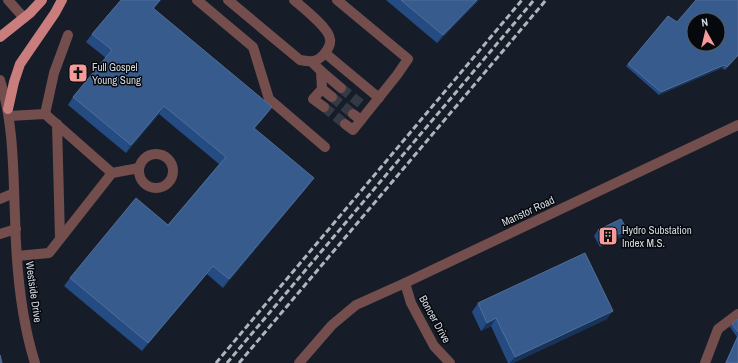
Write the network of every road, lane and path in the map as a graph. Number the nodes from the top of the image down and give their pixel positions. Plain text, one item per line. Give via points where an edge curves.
1 (8, 0) edge
2 (62, 0) edge
3 (197, 0) edge
4 (228, 0) edge
5 (294, 0) edge
6 (337, 0) edge
7 (39, 1) edge
8 (24, 18) junction
9 (68, 35) dead end
10 (0, 37) edge
11 (325, 54) junction
12 (312, 62) junction
13 (321, 71) junction
14 (0, 80) edge
15 (341, 88) tunnel mouth
16 (322, 89) junction
17 (332, 97) tunnel mouth
18 (379, 98) junction
19 (0, 101) edge
20 (324, 108) tunnel mouth
21 (9, 113) junction
22 (45, 114) junction
23 (57, 124) junction
24 (345, 124) dead end
25 (738, 125) edge
26 (325, 147) dead end
27 (139, 168) dead end
28 (112, 173) junction
29 (14, 193) junction
30 (0, 199) edge
31 (16, 229) junction
32 (0, 234) edge
33 (60, 238) junction
34 (17, 256) junction
35 (405, 283) junction
36 (738, 314) edge
37 (35, 363) edge
38 (299, 363) edge
39 (450, 363) edge
40 (705, 363) edge

1 - 8 street
2 - 21 main road via 20,64
3 - 26 street via 253,46 269,99
4 - 12 street via 300,60
5 - 11 street via 326,30 330,39
6 - 18 street via 408,59
7 - 8 main road
8 - 10 main road
9 - 22 street via 54,73
11 - 12 street
11 - 18 street
12 - 13 street
13 - 15 street
13 - 16 street
14 - 21 street, Westside Drive
16 - 17 street
16 - 20 street via 313,99
18 - 24 street via 357,117 353,130
19 - 21 main road
21 - 22 street
21 - 29 street, Westside Drive
22 - 23 street
23 - 28 street
23 - 33 street
25 - 35 street, Manstor Road
27 - 28 street
28 - 33 street
29 - 30 street
29 - 31 street, Westside Drive
31 - 32 street
31 - 34 street, Westside Drive
33 - 34 street via 49,253
34 - 37 street, Westside Drive via 25,318
35 - 38 street, Manstor Road via 356,305 332,325
35 - 39 street, Boncer Drive via 411,303 434,346
36 - 40 street via 718,329

